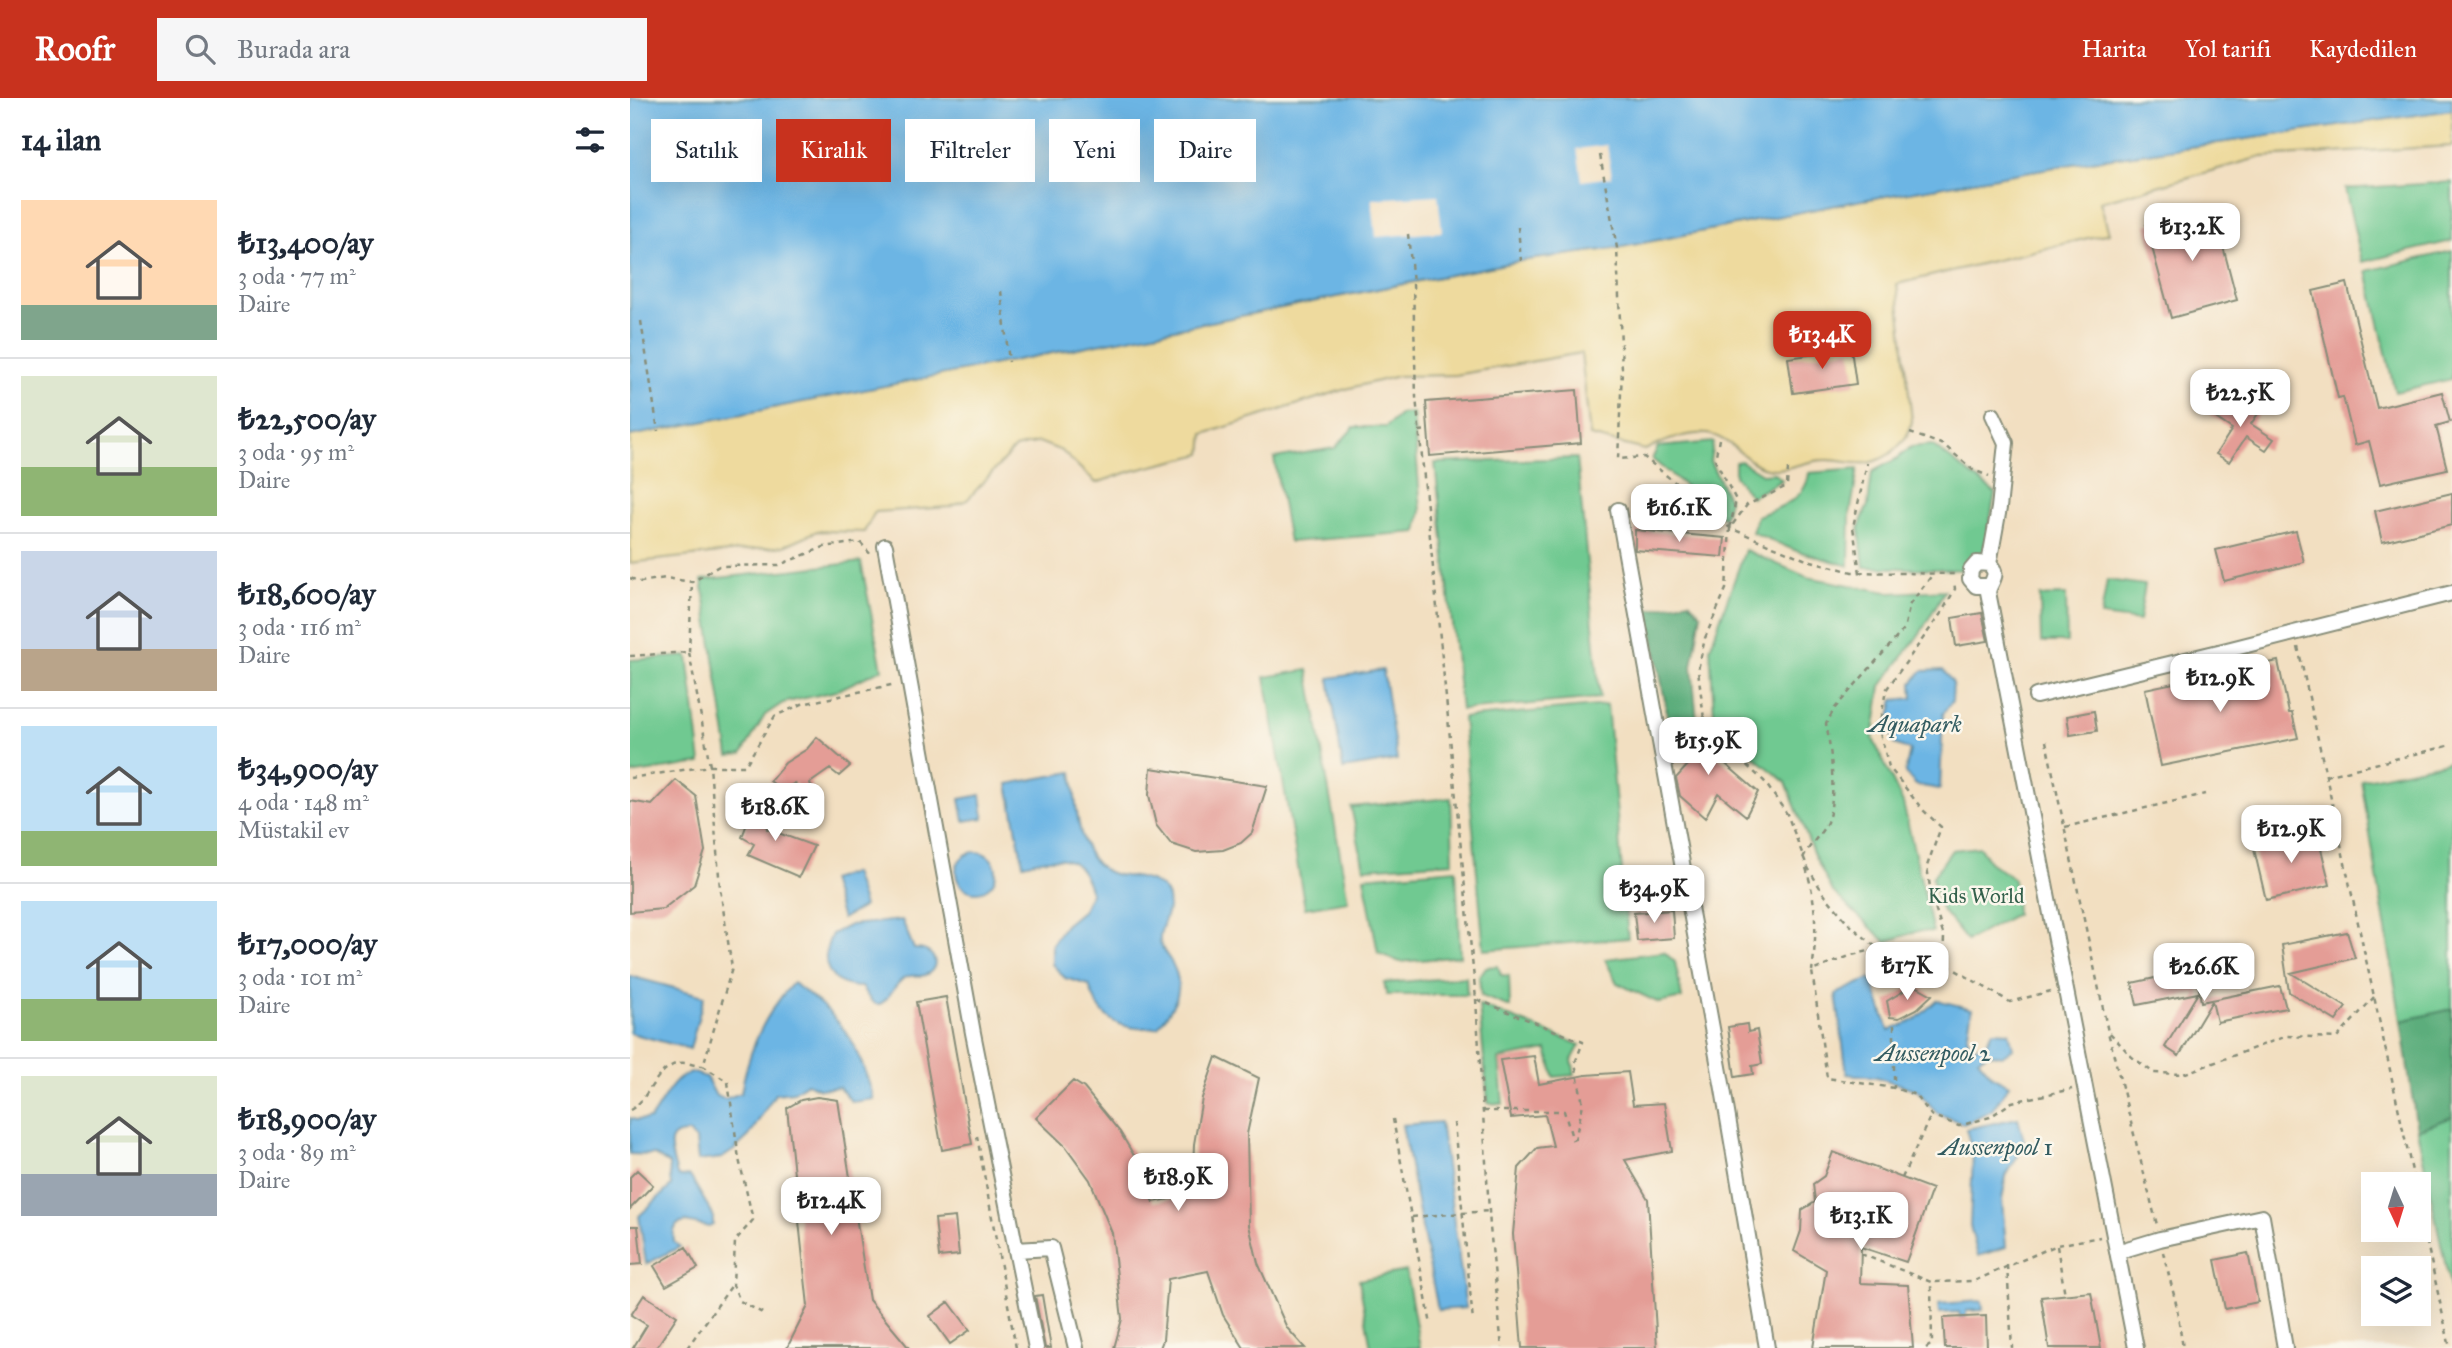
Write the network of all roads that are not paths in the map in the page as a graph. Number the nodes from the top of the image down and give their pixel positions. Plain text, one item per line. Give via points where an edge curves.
1 (1993, 415) dead end
2 (1618, 510) dead end
3 (885, 546) dead end
4 (1989, 564) junction
5 (1989, 586) junction
6 (2452, 593) edge
7 (2036, 696) dead end
8 (1016, 1250) junction
9 (2116, 1252) junction
10 (1036, 1348) edge
11 (1076, 1348) edge
12 (1767, 1348) edge
13 (2136, 1348) edge
14 (2285, 1348) edge

1 - 4 street via 2006,443
2 - 12 street
3 - 8 street
4 - 5 street via 1995,575
4 - 5 street via 1977,563 1970,574 1976,586
5 - 9 street
6 - 7 street
8 - 10 street
8 - 11 street via 1051,1248
9 - 13 street
9 - 14 street via 2262,1217

